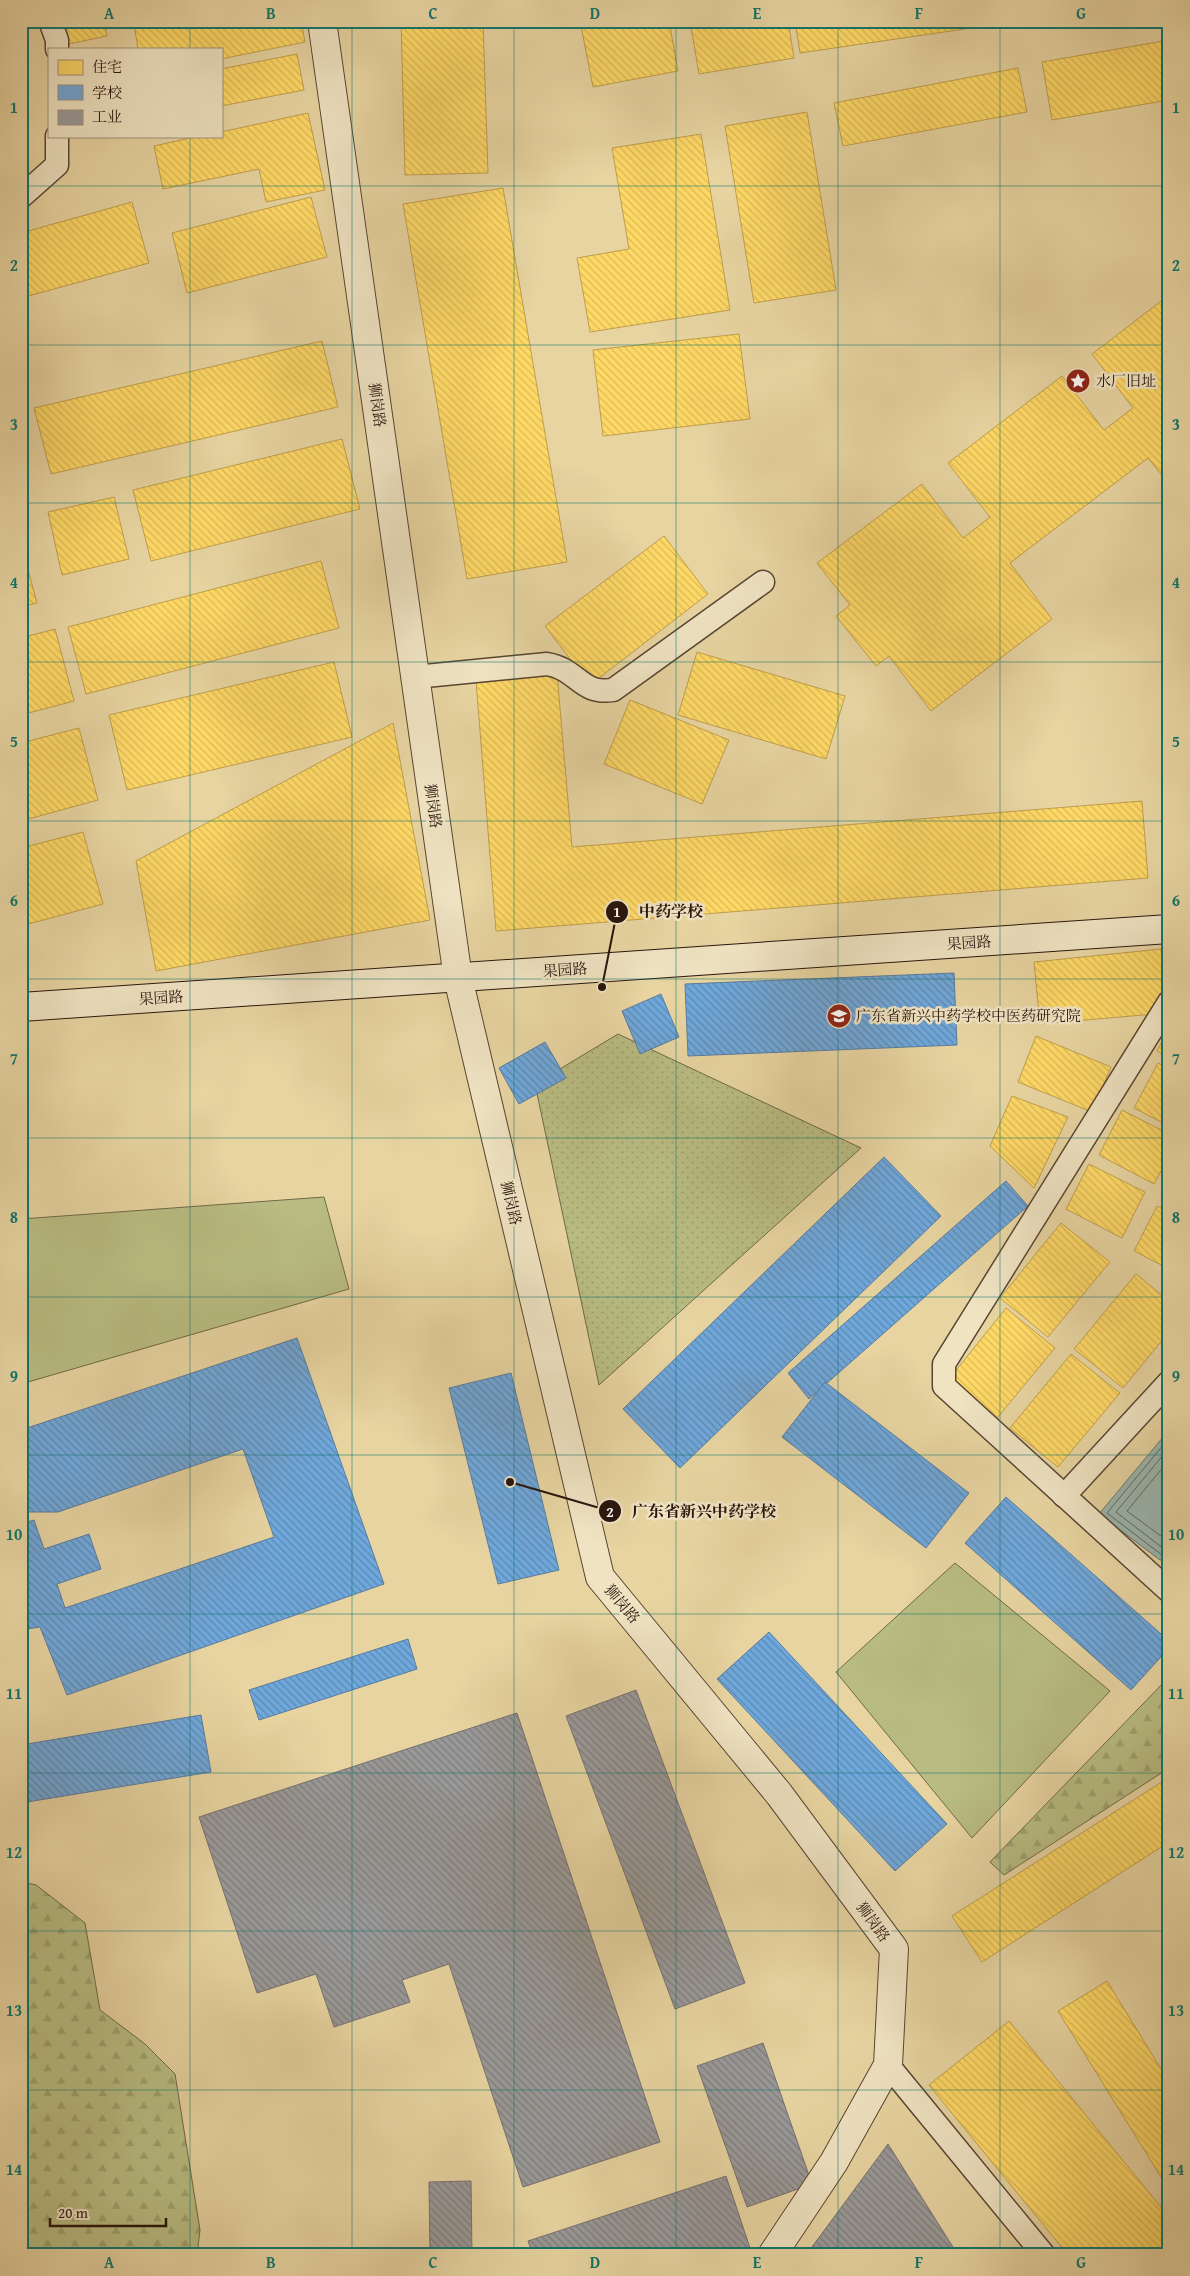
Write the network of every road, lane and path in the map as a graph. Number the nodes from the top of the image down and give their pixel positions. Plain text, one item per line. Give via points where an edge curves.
1 (50, 21) edge
2 (322, 21) edge
3 (57, 48) edge
4 (57, 138) edge
5 (21, 197) edge
6 (763, 582) dead end
7 (415, 677) junction
8 (1169, 930) edge
9 (458, 978) junction
10 (1169, 1002) edge
11 (21, 1007) edge
12 (1169, 1382) edge
13 (1064, 1496) junction
14 (1169, 1591) edge
15 (888, 2065) junction
16 (772, 2255) edge
17 (1044, 2255) edge

1 - 3 lane
2 - 7 street, 狮岗路
4 - 5 lane via 57,164
6 - 7 lane via 613,690 591,690 562,666 547,664
7 - 9 street, 狮岗路
8 - 9 street, 果园路
9 - 11 street, 果园路
9 - 15 street, 狮岗路 via 600,1577 779,1794 894,1949
10 - 13 lane via 944,1364 944,1386
12 - 13 lane
13 - 14 lane
15 - 16 street, 狮岗路 via 834,2162
15 - 17 lane

